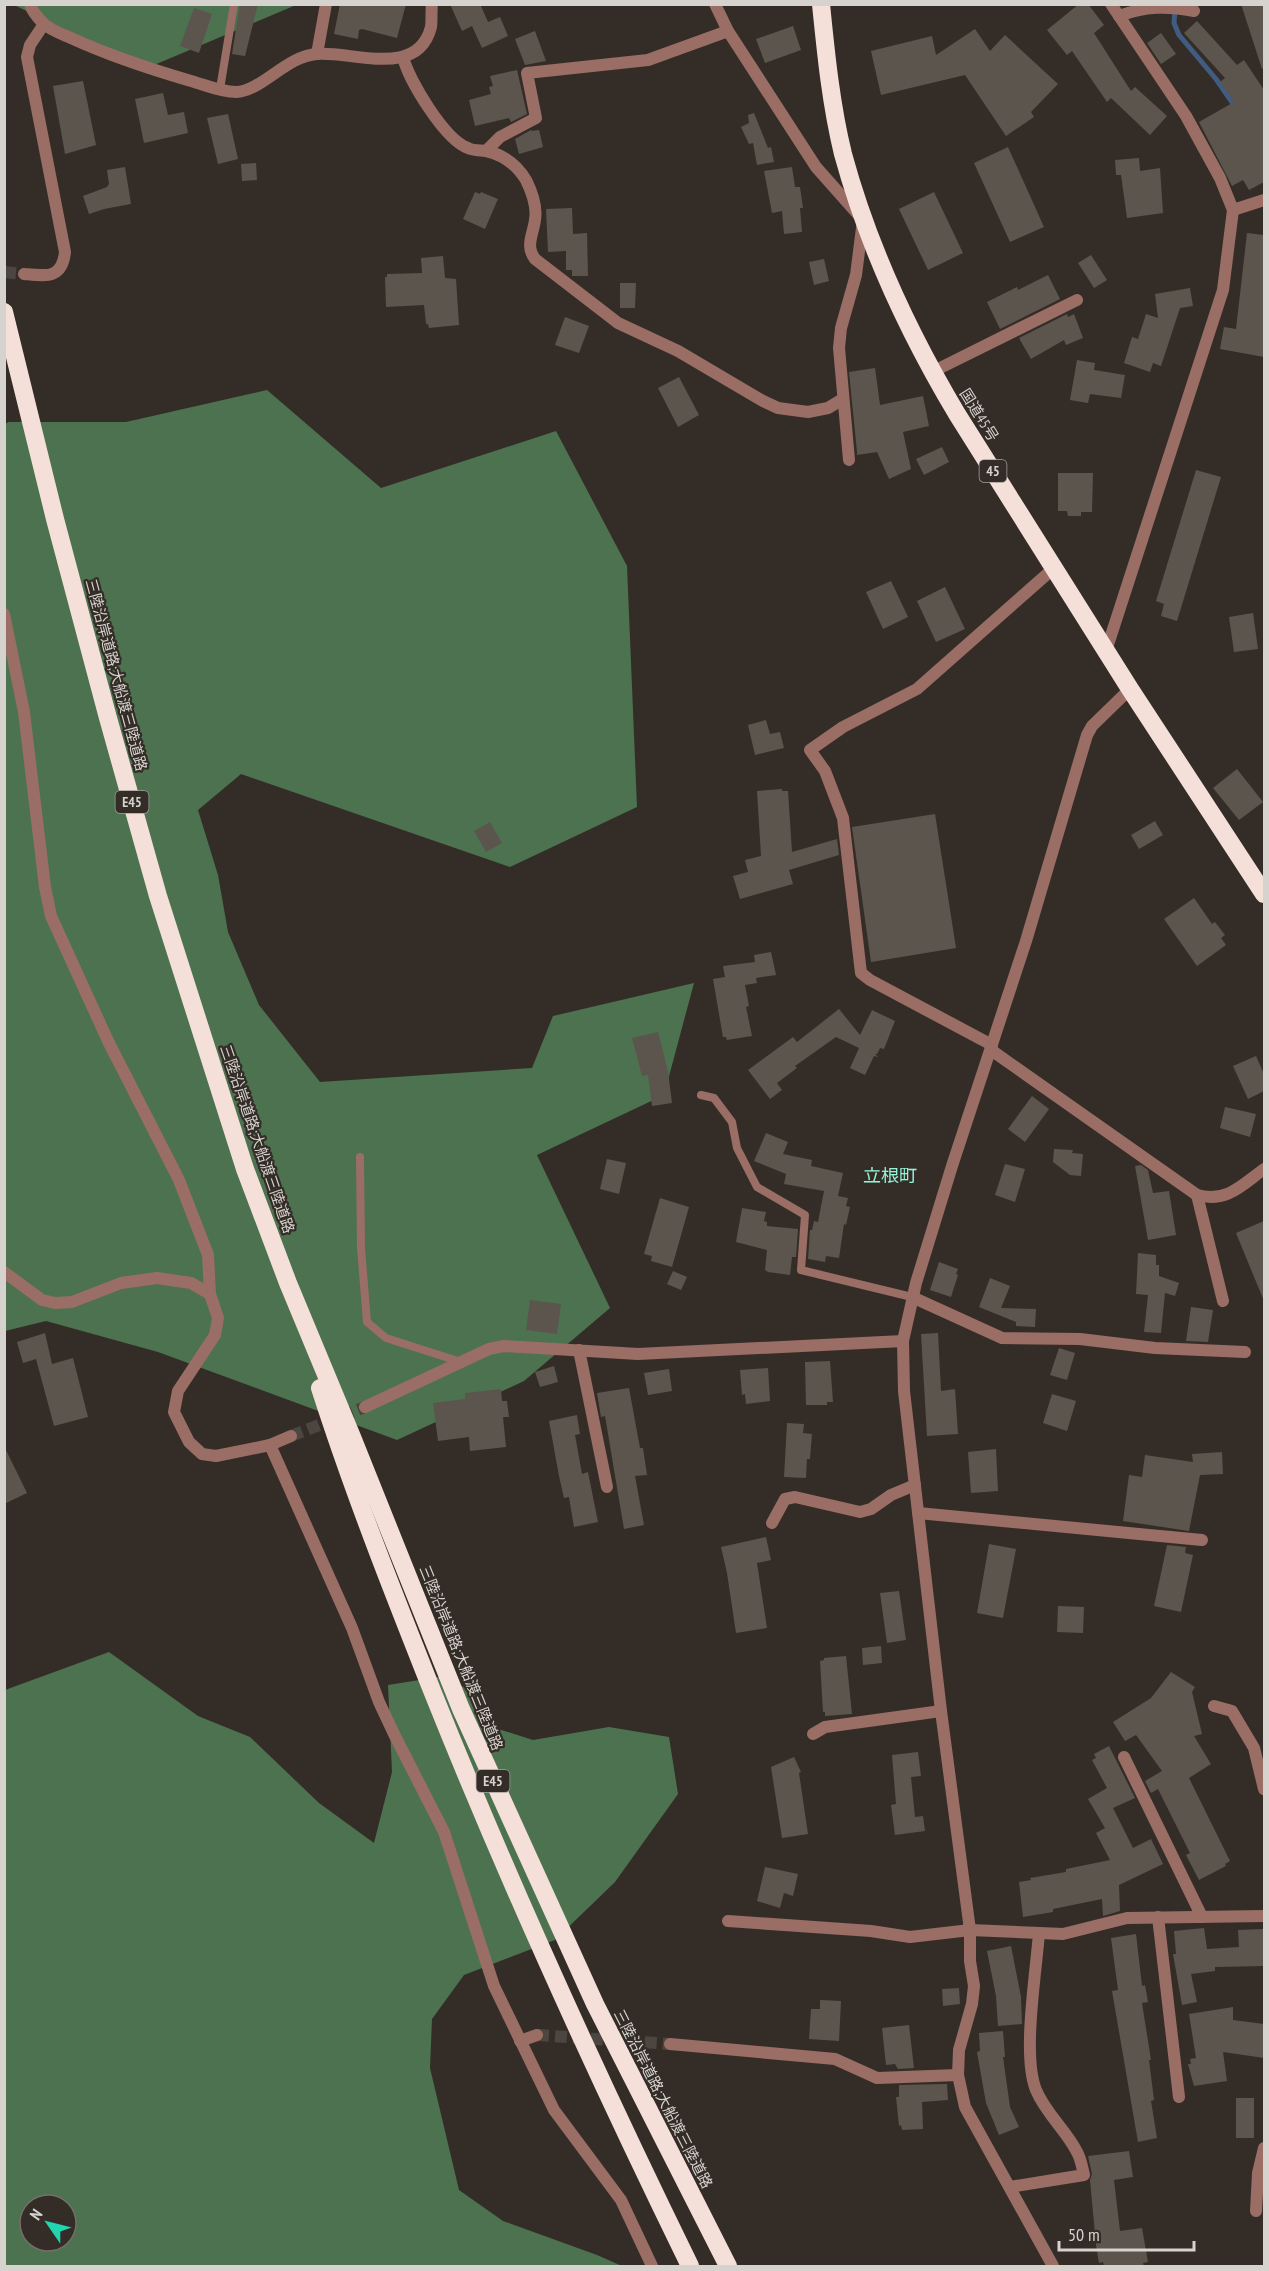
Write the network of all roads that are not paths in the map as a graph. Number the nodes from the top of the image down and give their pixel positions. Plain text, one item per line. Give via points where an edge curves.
1 (30, 4) edge
2 (234, 4) edge
3 (326, 4) edge
4 (432, 4) edge
5 (715, 4) edge
6 (821, 4) edge
7 (1111, 4) edge
8 (1182, 9) dead end
9 (1119, 16) junction
10 (44, 24) junction
11 (728, 31) junction
12 (318, 54) junction
13 (403, 57) junction
14 (220, 89) junction
15 (486, 151) junction
16 (1264, 200) edge
17 (1233, 210) junction
18 (863, 220) junction
19 (24, 274) tunnel mouth
20 (1077, 300) dead end
21 (4, 312) edge
22 (932, 372) junction
23 (835, 404) junction
24 (849, 460) dead end
25 (1054, 568) junction
26 (4, 614) edge
27 (1106, 651) junction
28 (1130, 689) junction
29 (1264, 894) edge
30 (992, 1047) junction
31 (701, 1095) dead end
32 (360, 1157) dead end
33 (1264, 1169) edge
34 (1206, 1196) junction
35 (4, 1272) edge
36 (288, 1283) junction
37 (210, 1294) junction
38 (912, 1297) junction
39 (1223, 1301) dead end
40 (903, 1341) junction
41 (579, 1350) junction
42 (1245, 1353) dead end
43 (462, 1362) junction
44 (365, 1407) tunnel mouth
45 (291, 1436) tunnel mouth
46 (270, 1445) junction
47 (915, 1485) junction
48 (607, 1488) dead end
49 (918, 1513) junction
50 (772, 1523) dead end
51 (1202, 1540) dead end
52 (1214, 1706) dead end
53 (941, 1712) junction
54 (813, 1734) dead end
55 (1124, 1757) dead end
56 (1264, 1789) edge
57 (1264, 1916) edge
58 (1158, 1917) junction
59 (1202, 1917) junction
60 (728, 1921) dead end
61 (970, 1930) junction
62 (1039, 1933) junction
63 (537, 2035) tunnel mouth
64 (520, 2041) junction
65 (670, 2044) tunnel mouth
66 (958, 2075) junction
67 (1179, 2097) dead end
68 (1264, 2148) edge
69 (1010, 2187) junction
70 (1256, 2211) dead end
71 (651, 2266) edge
72 (690, 2266) edge
73 (728, 2266) edge
74 (1053, 2266) edge

1 - 10 street
2 - 14 lane
3 - 12 street
4 - 13 street via 430,28 424,40
5 - 11 street
6 - 18 highway, 国道45号 / 45 via 828,72 843,152
7 - 9 street
8 - 9 street via 1136,9
9 - 17 street via 1186,116
10 - 14 street via 131,63
10 - 19 street via 27,57 66,252 58,272 47,276
11 - 15 street via 648,60 526,73 536,118 500,137
11 - 18 street via 816,167
12 - 13 street
12 - 14 street via 297,58 249,88 236,92
13 - 15 street via 407,72 445,131 469,149
15 - 23 street via 514,164 526,181 535,219 530,253 618,323 678,351 770,404 808,412
16 - 17 street
17 - 27 street via 1223,290
18 - 22 highway, 国道45号 / 45 via 881,267
18 - 23 street via 856,275 841,328
20 - 22 street
21 - 36 highway, 三陸沿岸道路;大船渡三陸道路 / E45 via 58,530 159,896 245,1169
22 - 25 highway, 国道45号 / 45
23 - 24 street
25 - 27 highway, 国道45号 / 45
25 - 30 street via 914,690 843,727 810,750 825,771 843,818 861,973
26 - 37 street via 24,712 51,916 108,1041 179,1180 208,1255
27 - 28 highway, 国道45号 / 45
28 - 29 highway, 国道45号 / 45
28 - 30 street via 1092,726
30 - 34 street
30 - 38 street
31 - 38 lane via 714,1098 732,1122 737,1148 757,1187 805,1215 801,1270
32 - 43 lane via 360,1248 367,1322 386,1338
33 - 34 street via 1229,1195
34 - 39 street
35 - 37 street via 42,1299 55,1303 72,1302 121,1283 157,1278 190,1283
36 - 72 highway, 三陸沿岸道路;大船渡三陸道路 / E45 via 342,1455 472,1789 570,2015
36 - 73 highway, 三陸沿岸道路;大船渡三陸道路 / E45 via 460,1709 595,2004
37 - 46 street via 218,1318 215,1335 178,1391 174,1412 189,1442 202,1454 216,1456
38 - 40 street
38 - 42 street via 1002,1338 1080,1339
40 - 41 street via 638,1354
40 - 47 street via 904,1391
41 - 43 street via 504,1346
41 - 48 street
43 - 44 street
45 - 46 street
46 - 64 street via 352,1628 379,1702 444,1832 494,1986
47 - 49 street
47 - 50 street via 860,1512 795,1497 785,1499
49 - 51 street
49 - 53 street
52 - 56 street via 1232,1711 1254,1748
53 - 54 street via 825,1727
53 - 61 street
55 - 59 street
57 - 59 street
58 - 59 street
58 - 62 street via 1127,1918 1063,1934
58 - 67 street
60 - 61 street via 910,1937
61 - 62 street
61 - 66 street via 974,1986 959,2050
62 - 69 street via 1029,2049 1031,2070 1044,2106 1078,2154 1084,2175
63 - 64 street
64 - 71 street via 554,2110 621,2200
65 - 66 street via 835,2059 877,2079
66 - 69 street via 965,2107
68 - 70 street
69 - 74 street

